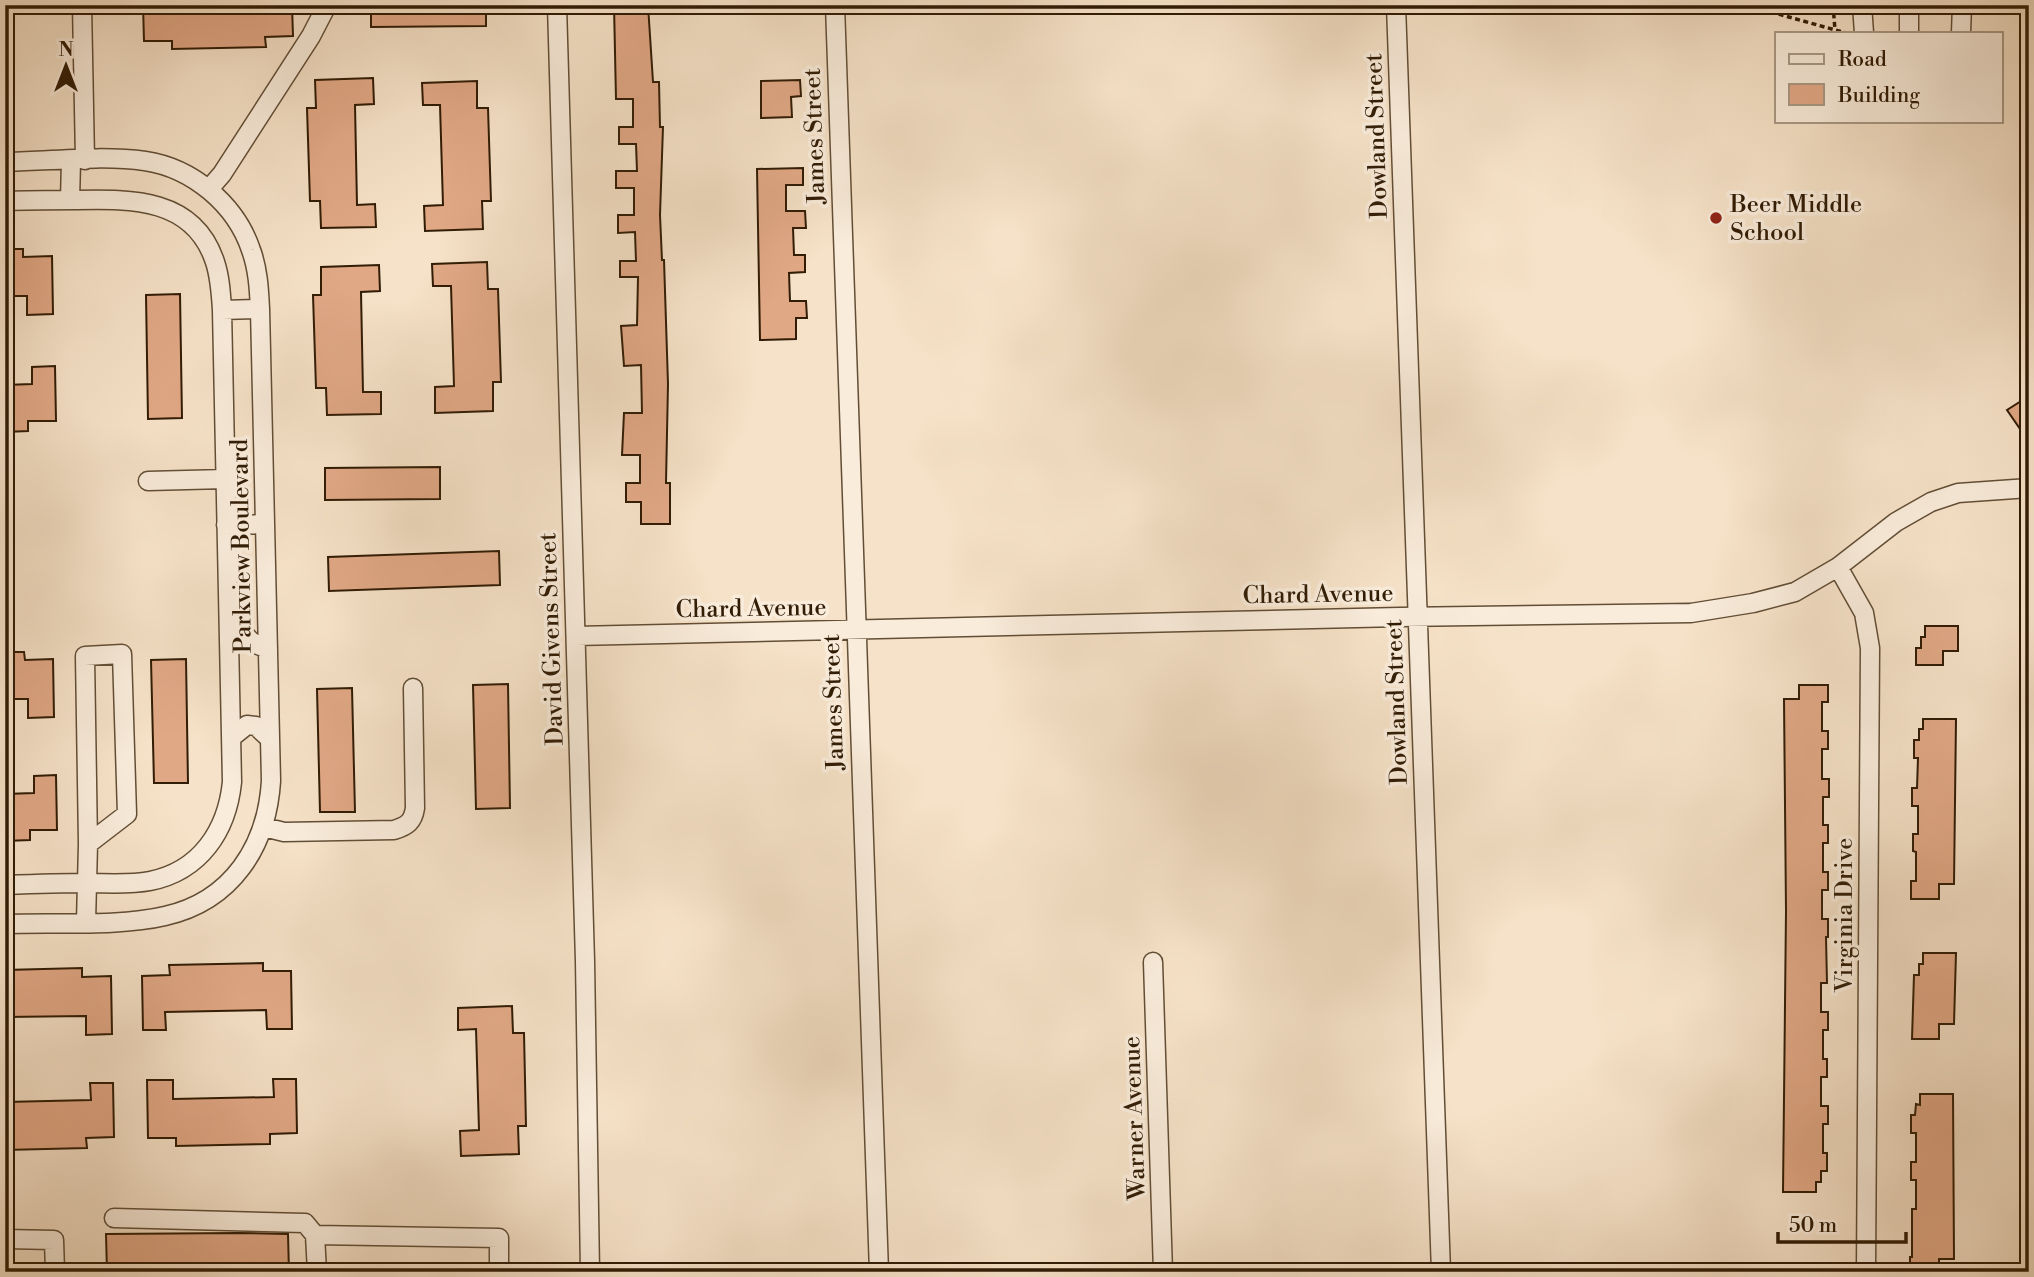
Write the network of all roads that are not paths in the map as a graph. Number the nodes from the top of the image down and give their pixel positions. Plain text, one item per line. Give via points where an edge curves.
1 (82, 5) edge
2 (327, 5) edge
3 (557, 5) edge
4 (835, 5) edge
5 (1396, 5) edge
6 (1862, 5) edge
7 (1909, 5) edge
8 (1962, 5) edge
9 (1864, 32) edge
10 (1909, 32) edge
11 (1961, 32) edge
12 (78, 160) junction
13 (5, 162) edge
14 (209, 189) junction
15 (70, 200) junction
16 (5, 201) edge
17 (260, 309) junction
18 (222, 310) junction
19 (225, 479) junction
20 (148, 481) dead end
21 (2029, 488) edge
22 (265, 524) junction
23 (226, 525) junction
24 (1838, 567) junction
25 (228, 590) junction
26 (1417, 617) junction
27 (855, 630) junction
28 (576, 636) junction
29 (268, 648) junction
30 (413, 688) dead end
31 (232, 737) junction
32 (270, 739) junction
33 (264, 827) junction
34 (89, 844) junction
35 (86, 883) junction
36 (5, 885) edge
37 (86, 922) junction
38 (5, 924) edge
39 (1153, 962) dead end
40 (114, 1218) dead end
41 (315, 1235) junction
42 (5, 1239) edge
43 (55, 1272) edge
44 (317, 1272) edge
45 (499, 1272) edge
46 (590, 1272) edge
47 (879, 1272) edge
48 (1163, 1272) edge
49 (1441, 1272) edge
50 (1866, 1272) edge

1 - 12 street
2 - 14 street
3 - 28 street, David Givens Street
4 - 27 street, James Street
5 - 26 street, Dowland Street
6 - 9 street
7 - 10 street
8 - 11 street
12 - 13 street, Parkview Boulevard
12 - 14 street, Parkview Boulevard via 123,159 165,165
12 - 15 street
14 - 17 street, Parkview Boulevard via 247,240 257,272
15 - 16 street, Parkview Boulevard
15 - 18 street, Parkview Boulevard via 139,200 173,211 204,238 220,283
17 - 18 street
17 - 22 street, Parkview Boulevard
18 - 19 street, Parkview Boulevard
19 - 20 street
19 - 23 street, Parkview Boulevard
21 - 24 street, Chard Avenue via 1958,493 1931,502 1896,522
22 - 23 street
22 - 29 street, Parkview Boulevard
23 - 25 street, Parkview Boulevard
24 - 26 street, Chard Avenue via 1796,592 1691,613
24 - 50 street, Virginia Drive via 1860,602 1870,648
25 - 29 street via 248,640
25 - 31 street, Parkview Boulevard
26 - 27 street, Chard Avenue
26 - 49 street, Dowland Street
27 - 28 street, Chard Avenue
27 - 47 street, James Street
28 - 46 street, David Givens Street
29 - 32 street, Parkview Boulevard
30 - 33 street via 415,808 405,827 284,832
31 - 32 street via 247,725 256,726
31 - 35 street, Parkview Boulevard via 231,798 219,830 204,852 182,871 158,879
32 - 33 street, Parkview Boulevard via 271,795
33 - 37 street, Parkview Boulevard via 240,871 201,903 146,920
34 - 34 street via 127,814 122,654 85,656
34 - 35 street
35 - 36 street, Parkview Boulevard
35 - 37 street
37 - 38 street, Parkview Boulevard
39 - 48 street, Warner Avenue
40 - 41 street via 305,1223
41 - 44 street
41 - 45 street via 499,1238
42 - 43 street via 54,1240

